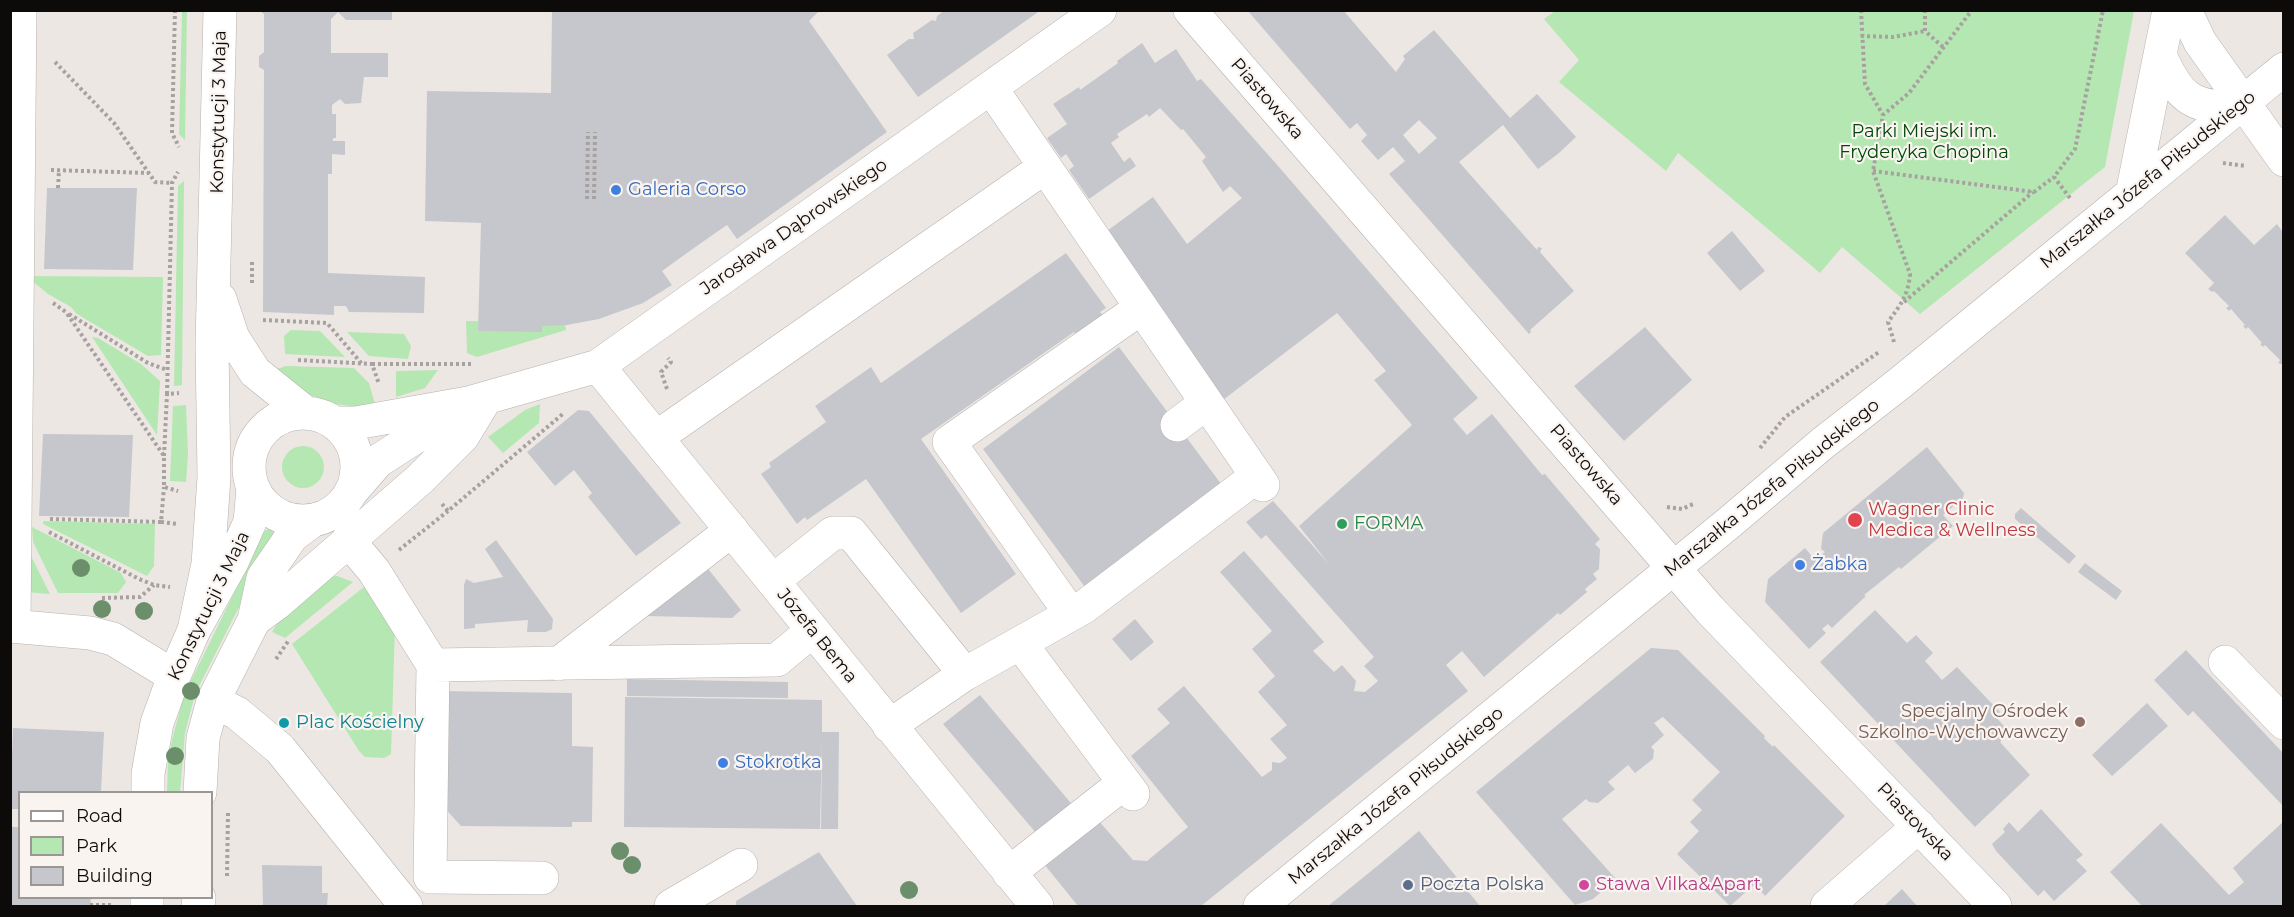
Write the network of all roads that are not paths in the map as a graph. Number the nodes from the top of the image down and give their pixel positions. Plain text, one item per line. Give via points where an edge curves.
1 (220, 10) edge
2 (1100, 10) edge
3 (1190, 10) edge
4 (2169, 10) edge
5 (2185, 10) edge
6 (20, 18) edge
7 (2160, 55) junction
8 (2283, 69) edge
9 (992, 88) junction
10 (2240, 104) junction
11 (2283, 160) edge
12 (1045, 167) junction
13 (2132, 194) junction
14 (215, 286) junction
15 (1141, 308) junction
16 (598, 366) junction
17 (214, 387) junction
18 (477, 401) junction
19 (1206, 403) junction
20 (320, 418) junction
21 (1177, 425) dead end
22 (657, 437) junction
23 (251, 473) junction
24 (352, 492) junction
25 (312, 521) junction
26 (732, 530) junction
27 (348, 540) junction
28 (1675, 567) junction
29 (773, 581) junction
30 (1071, 614) junction
31 (254, 620) junction
32 (12, 626) edge
33 (194, 630) junction
34 (812, 631) junction
35 (1020, 643) junction
36 (2225, 662) dead end
37 (558, 664) junction
38 (433, 666) junction
39 (965, 674) junction
40 (174, 676) junction
41 (213, 701) junction
42 (2283, 723) edge
43 (889, 726) junction
44 (148, 791) edge
45 (213, 791) edge
46 (1919, 826) junction
47 (741, 865) dead end
48 (1010, 873) junction
49 (542, 878) dead end
50 (406, 906) edge
51 (671, 906) edge
52 (1037, 906) edge
53 (1260, 906) edge
54 (1827, 906) edge
55 (1995, 906) edge

1 - 14 street, Konstytucji 3 Maja
2 - 9 street, Jarosława Dąbrowskiego
3 - 28 street, Piastowska
4 - 7 street
5 - 10 street via 2200,42
6 - 32 street via 16,277 22,519
7 - 10 street via 2175,86 2194,101 2214,108
7 - 13 street
8 - 10 street, Marszałka Józefa Piłsudskiego
9 - 12 street
9 - 16 street, Jarosława Dąbrowskiego
10 - 11 street
10 - 13 street, Marszałka Józefa Piłsudskiego
12 - 15 street
12 - 22 street
13 - 28 street, Marszałka Józefa Piłsudskiego
14 - 17 street, Konstytucji 3 Maja
14 - 20 street, Konstytucji 3 Maja via 234,338 255,372
15 - 19 street
15 - 30 street via 948,442
16 - 18 street, Jarosława Dąbrowskiego
16 - 22 street, Józefa Bema
17 - 23 street, Konstytucji 3 Maja via 240,432
17 - 33 street via 214,477 207,564
18 - 20 street, Jarosława Dąbrowskiego via 356,423
18 - 24 street, Jarosława Dąbrowskiego via 378,461
18 - 27 street via 463,436 420,479
19 - 21 street
19 - 30 street via 1260,481
20 - 23 street via 292,414 269,425 260,434
20 - 24 street via 350,440 357,466
22 - 26 street, Józefa Bema
23 - 25 street via 260,501 284,518
23 - 33 street, Konstytucji 3 Maja via 250,522
24 - 25 street via 342,505
25 - 31 street, Konstytucji 3 Maja via 292,536 263,578
26 - 29 street, Józefa Bema
26 - 37 street
27 - 31 street
27 - 38 street via 374,571
28 - 46 street, Piastowska via 1710,610
28 - 53 street, Marszałka Józefa Piłsudskiego
29 - 34 street, Józefa Bema
29 - 39 street via 833,533 851,533
30 - 35 street
31 - 41 street, Konstytucji 3 Maja
32 - 40 street via 90,633 113,639
33 - 40 street, Konstytucji 3 Maja
34 - 37 street via 777,660
34 - 43 street, Józefa Bema
35 - 39 street
35 - 48 street via 1129,788
36 - 42 street
37 - 38 street
38 - 49 street via 430,877
39 - 43 street
40 - 44 street, Konstytucji 3 Maja via 157,723
41 - 45 street, Konstytucji 3 Maja via 203,738
41 - 50 street via 237,713 280,748
43 - 48 street, Józefa Bema
46 - 54 street
46 - 55 street, Piastowska
47 - 51 street
48 - 52 street, Józefa Bema

